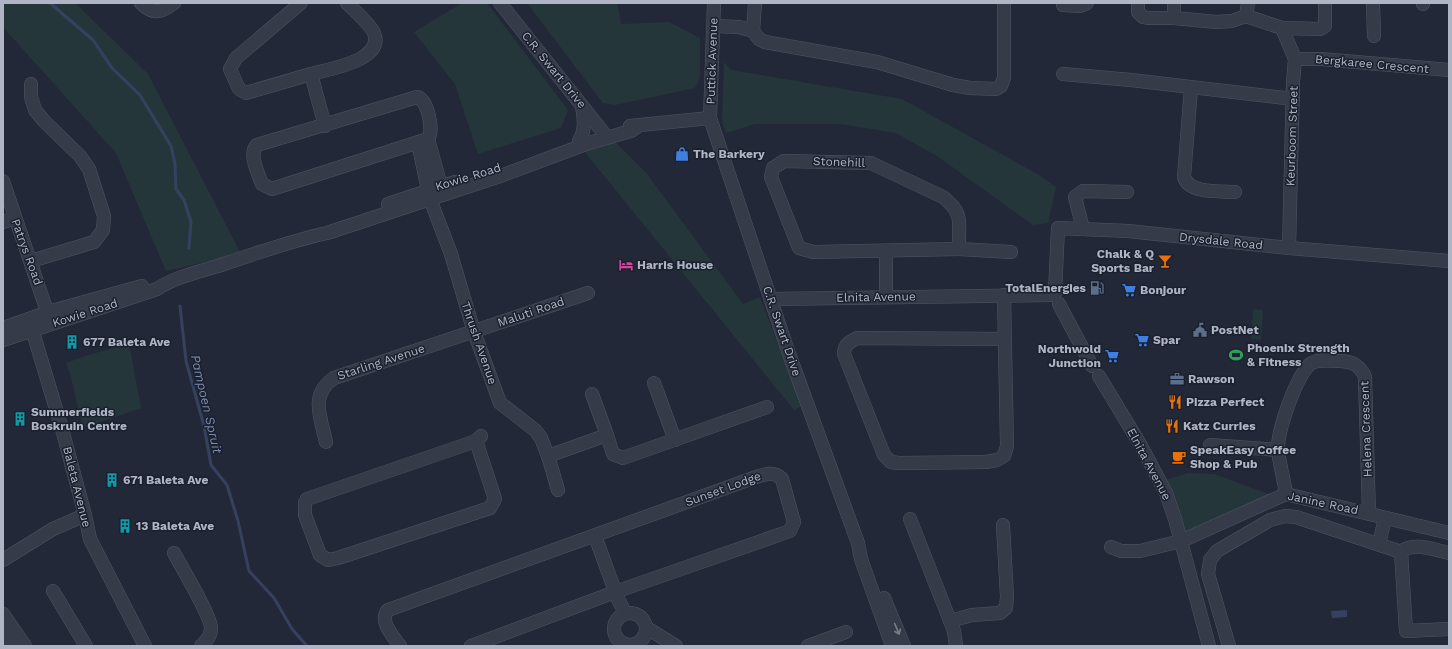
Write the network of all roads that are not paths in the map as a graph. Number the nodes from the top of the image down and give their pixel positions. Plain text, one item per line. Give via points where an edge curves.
1 (141, 3) edge
2 (174, 3) edge
3 (301, 3) edge
4 (347, 3) edge
5 (500, 3) edge
6 (714, 3) edge
7 (755, 3) edge
8 (1004, 3) edge
9 (1087, 3) edge
10 (1138, 3) edge
11 (1174, 3) edge
12 (1248, 3) edge
13 (1325, 3) edge
14 (1373, 3) edge
15 (1063, 4) dead end
16 (1246, 16) junction
17 (1174, 18) junction
18 (714, 26) junction
19 (1282, 28) junction
20 (753, 31) junction
21 (1374, 36) dead end
22 (1295, 59) junction
23 (1449, 70) edge
24 (311, 74) junction
25 (1063, 74) dead end
26 (31, 84) dead end
27 (1191, 88) junction
28 (1293, 99) junction
29 (582, 106) junction
30 (710, 118) junction
31 (325, 126) junction
32 (605, 135) junction
33 (423, 141) junction
34 (579, 141) junction
35 (3, 181) edge
36 (1127, 192) dead end
37 (1235, 192) dead end
38 (435, 193) junction
39 (9, 220) edge
40 (1083, 229) junction
41 (1289, 248) junction
42 (959, 249) junction
43 (886, 252) junction
44 (1011, 252) dead end
45 (1449, 261) edge
46 (31, 262) junction
47 (588, 293) dead end
48 (1004, 295) junction
49 (886, 296) junction
50 (1056, 297) junction
51 (770, 299) junction
52 (50, 318) junction
53 (31, 325) junction
54 (3, 328) edge
55 (474, 332) junction
56 (1005, 339) junction
57 (3, 340) edge
58 (654, 383) dead end
59 (592, 394) dead end
60 (767, 407) dead end
61 (607, 435) junction
62 (479, 438) joint
63 (675, 440) junction
64 (326, 442) dead end
65 (1210, 445) dead end
66 (1278, 450) junction
67 (548, 456) junction
68 (558, 490) dead end
69 (1286, 494) junction
70 (1369, 513) junction
71 (86, 515) junction
72 (1385, 518) junction
73 (910, 519) dead end
74 (1003, 525) dead end
75 (1449, 533) edge
76 (595, 536) junction
77 (1181, 541) junction
78 (858, 542) junction
79 (1378, 544) junction
80 (1110, 547) dead end
81 (1402, 552) junction
82 (174, 553) dead end
83 (1449, 554) edge
84 (3, 560) edge
85 (53, 590) dead end
86 (615, 592) junction
87 (625, 613) junction
88 (3, 614) edge
89 (950, 621) junction
90 (647, 628) junction
91 (1449, 629) edge
92 (846, 632) dead end
93 (3, 633) edge
94 (633, 645) edge
95 (14, 646) edge
96 (25, 646) edge
97 (86, 646) edge
98 (145, 646) edge
99 (201, 646) edge
100 (400, 646) edge
101 (471, 646) edge
102 (676, 646) edge
103 (808, 646) edge
104 (892, 646) edge
105 (904, 646) edge
106 (956, 646) edge
107 (1209, 646) edge
108 (1229, 646) edge

1 - 2 street via 147,9 158,12
3 - 24 street via 236,58 230,69 239,89 246,92
4 - 24 street via 374,32 375,40 370,52 358,60
5 - 29 street, C.R. Swart Drive
6 - 18 street, Puttick Avenue
7 - 20 street
8 - 20 street via 1004,78 1001,86 996,89 953,85 877,62 770,44 759,39
9 - 15 street via 1080,6
10 - 17 street via 1138,12 1143,17
11 - 17 street
12 - 16 street
13 - 19 street via 1324,28
14 - 21 street
16 - 17 street via 1232,21 1216,22
16 - 19 street
18 - 20 street via 739,27
18 - 30 street, Puttick Avenue
19 - 22 street, Keurboom Street
22 - 23 street, Bergkaree Crescent
22 - 28 street, Keurboom Street
24 - 31 street
25 - 27 street
26 - 46 street via 35,110 86,163 104,224 100,237 94,242
27 - 28 street
27 - 37 street via 1185,182 1199,189
28 - 41 street, Keurboom Street
29 - 32 street, C.R. Swart Drive
29 - 34 street via 584,124
30 - 32 street, Kowie Road via 638,126 631,131
30 - 51 street, C.R. Swart Drive
31 - 33 street via 417,97 425,103 430,125 431,134
31 - 33 street via 257,145 253,156 262,184 272,189
32 - 34 street, Kowie Road
32 - 38 street, Kowie Road
33 - 38 street
34 - 38 street, Kowie Road
35 - 39 street, Patrys Road
36 - 40 street via 1078,193 1075,197
38 - 52 street, Kowie Road via 327,233 300,239 172,281 158,289
38 - 55 street, Thrush Avenue via 437,213
39 - 46 street, Patrys Road
40 - 41 street, Drysdale Road
40 - 50 street, Drysdale Road via 1058,228
41 - 45 street, Drysdale Road
42 - 43 street, Stonehill
42 - 43 street, Stonehill via 959,214 951,203 883,168 871,163 857,162 784,161 773,168 772,177 799,248 813,252
42 - 44 street
43 - 49 street
46 - 52 street, Patrys Road
47 - 55 street, Maluti Road
48 - 49 street, Elnita Avenue
48 - 50 street, Elnita Avenue
48 - 56 street
49 - 51 street, Elnita Avenue
50 - 77 street, Elnita Avenue via 1095,371 1161,482 1172,508
51 - 78 street, C.R. Swart Drive
52 - 53 street, Kowie Road
53 - 54 street, Kowie Road
53 - 57 street, Kowie Road
53 - 71 street, Baleta Avenue
55 - 64 street, Starling Avenue via 334,378 326,383 318,403
55 - 67 street, Thrush Avenue via 500,402 535,430
56 - 56 street via 1007,446 1004,456 986,462 899,463 887,460 844,354 847,344 857,338
58 - 63 street
59 - 61 street
60 - 63 street
61 - 63 street via 613,454 623,458
61 - 67 street
62 - 62 street via 495,494 490,508 338,558 328,560 320,555 305,515 307,499
65 - 66 street
66 - 69 street, Helena Crescent
66 - 70 street, Helena Crescent via 1286,406 1309,365 1321,361 1348,361 1356,364 1362,369 1365,377
67 - 68 street, Thrush Avenue
69 - 70 street, Janine Road
69 - 77 street, Janine Road
70 - 72 street, Janine Road
71 - 84 street via 53,529
71 - 98 street, Baleta Avenue via 90,539
72 - 75 street, Janine Road
72 - 79 street
73 - 89 street
74 - 89 street via 1006,608 1000,613 972,615
76 - 86 street
76 - 86 street, Sunset Lodge via 756,477 770,473 782,479 794,522 790,531
76 - 100 street, Sunset Lodge via 388,610 385,613 385,622
77 - 80 street, Janine Road via 1140,551 1121,551
77 - 107 street, Elnita Avenue
78 - 104 street, C.R. Swart Drive via 861,559
78 -> 105 street, C.R. Swart Drive via 869,558
79 - 81 street
79 - 108 street via 1296,517 1285,516 1270,520 1217,551 1210,560 1208,574
81 - 83 street via 1407,547 1414,546
81 - 91 street via 1406,630
82 - 99 street via 211,627 209,638
85 - 97 street
86 - 87 street
86 - 101 street, Sunset Lodge
87 - 90 street via 640,615
87 - 94 street via 616,621 614,632 620,641
88 - 96 street
89 - 106 street
90 - 94 street via 644,638
90 - 102 street
92 - 103 street
93 - 95 street

